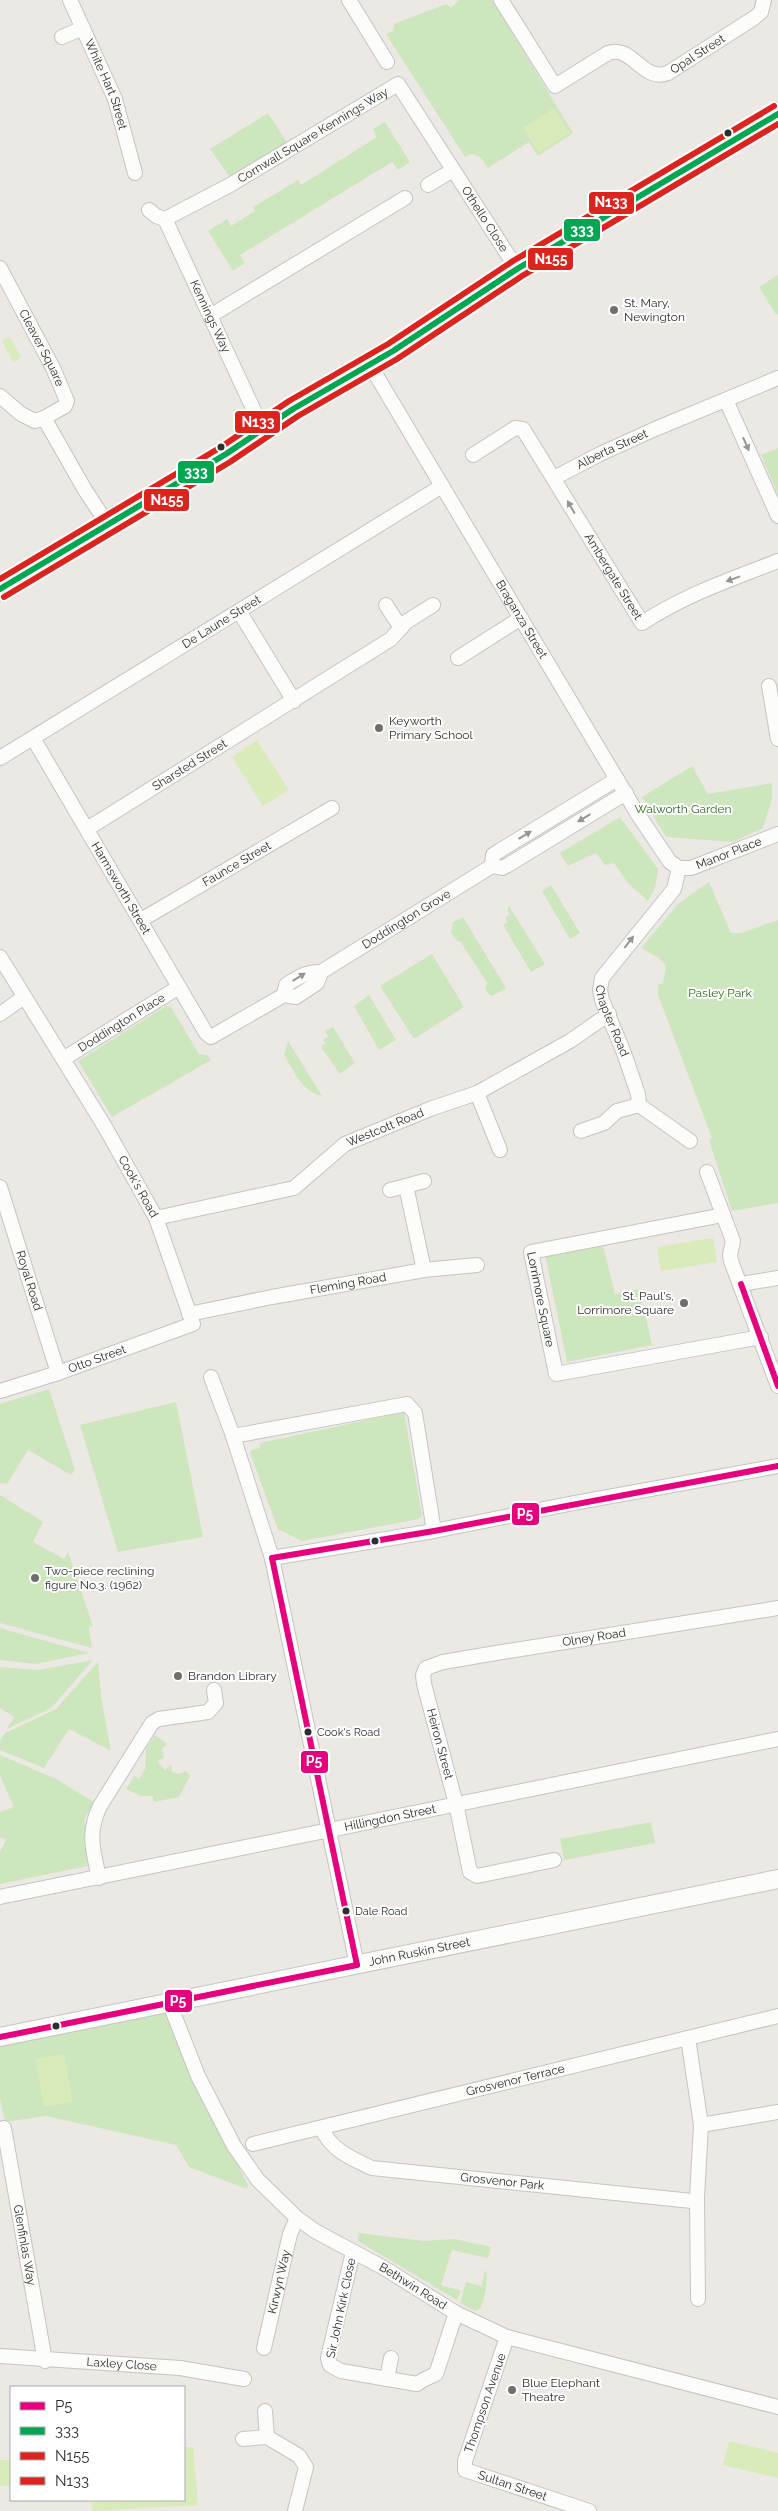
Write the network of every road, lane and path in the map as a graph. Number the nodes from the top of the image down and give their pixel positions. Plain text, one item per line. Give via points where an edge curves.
1 (70, 0) edge
2 (349, 0) edge
3 (501, 0) edge
4 (764, 0) edge
5 (83, 28) junction
6 (62, 37) dead end
7 (387, 62) dead end
8 (778, 114) edge
9 (453, 170) junction
10 (135, 174) dead end
11 (428, 185) dead end
12 (405, 198) dead end
13 (150, 210) dead end
14 (165, 219) junction
15 (0, 268) edge
16 (517, 269) junction
17 (210, 316) junction
18 (370, 364) junction
19 (778, 378) edge
20 (0, 396) edge
21 (726, 400) junction
22 (44, 418) junction
23 (263, 430) junction
24 (473, 455) dead end
25 (554, 478) junction
26 (442, 486) junction
27 (778, 516) edge
28 (108, 525) junction
29 (778, 560) edge
30 (0, 589) edge
31 (433, 604) dead end
32 (386, 605) dead end
33 (239, 611) junction
34 (521, 618) junction
35 (401, 628) junction
36 (458, 658) dead end
37 (768, 686) dead end
38 (294, 701) junction
39 (778, 731) edge
40 (33, 738) junction
41 (0, 758) edge
42 (617, 779) junction
43 (626, 793) junction
44 (332, 808) dead end
45 (88, 829) junction
46 (778, 834) edge
47 (492, 866) junction
48 (679, 868) junction
49 (141, 920) junction
50 (0, 957) edge
51 (179, 987) junction
52 (24, 997) junction
53 (0, 1014) edge
54 (609, 1014) junction
55 (211, 1037) joint
56 (63, 1059) junction
57 (477, 1093) junction
58 (639, 1105) junction
59 (581, 1131) dead end
60 (690, 1141) dead end
61 (500, 1150) dead end
62 (707, 1172) dead end
63 (424, 1181) dead end
64 (406, 1186) junction
65 (0, 1187) edge
66 (390, 1190) dead end
67 (723, 1215) junction
68 (156, 1218) junction
69 (477, 1265) dead end
70 (424, 1270) junction
71 (778, 1278) edge
72 (741, 1284) junction
73 (191, 1319) junction
74 (761, 1336) junction
75 (58, 1373) junction
76 (211, 1377) dead end
77 (776, 1380) edge
78 (0, 1391) edge
79 (233, 1436) junction
80 (778, 1466) edge
81 (434, 1531) junction
82 (272, 1558) junction
83 (778, 1608) edge
84 (424, 1684) joint
85 (214, 1690) dead end
86 (778, 1739) edge
87 (456, 1804) junction
88 (328, 1831) junction
89 (554, 1860) dead end
90 (99, 1878) junction
91 (778, 1879) edge
92 (0, 1896) edge
93 (357, 1965) junction
94 (169, 2002) junction
95 (778, 2016) edge
96 (0, 2037) edge
97 (688, 2038) junction
98 (778, 2112) edge
99 (701, 2125) junction
100 (4, 2128) dead end
101 (322, 2129) junction
102 (252, 2144) dead end
103 (697, 2197) junction
104 (297, 2218) junction
105 (353, 2252) junction
106 (698, 2299) dead end
107 (456, 2313) junction
108 (508, 2337) junction
109 (264, 2348) dead end
110 (0, 2356) edge
111 (391, 2358) dead end
112 (45, 2360) junction
113 (244, 2379) dead end
114 (387, 2379) junction
115 (778, 2407) edge
116 (265, 2411) dead end
117 (267, 2437) junction
118 (243, 2439) dead end
119 (465, 2470) joint
120 (295, 2511) edge
121 (589, 2511) edge

1 - 5 street, White Hart Street
2 - 7 street
3 - 4 street, Opal Street via 555,86 616,51 626,54 648,72 664,75 754,18 761,12
5 - 6 street
5 - 10 street, White Hart Street via 115,99
8 - 16 highway
9 - 11 street
9 - 14 street, Cornwall Square Kennings Way via 398,84 230,185
9 - 16 street, Othello Close
12 - 17 street
13 - 14 street
14 - 17 street, Kennings Way
15 - 22 street, Cleaver Square via 67,396 65,406
16 - 18 highway
17 - 23 street, Kennings Way
18 - 23 highway
18 - 26 street, Braganza Street
19 - 21 street, Alberta Street
20 - 22 street via 21,414 34,420
21 - 25 street, Alberta Street via 600,454
21 -> 27 street
22 - 28 street via 84,490
23 - 28 highway
24 - 25 street via 519,427
29 -> 25 street, Ambergate Street via 672,603 642,623
26 - 33 street, De Laune Street
26 - 34 street, Braganza Street
28 - 30 highway
31 - 35 street, Sharsted Street
32 - 35 street
33 - 38 street
33 - 40 street, De Laune Street
34 - 36 street
34 - 42 street, Braganza Street
35 - 38 street, Sharsted Street via 391,639
37 - 39 street
38 - 45 street, Sharsted Street
40 - 41 street, De Laune Street
40 - 45 street, Harmsworth Street
42 - 43 street, Braganza Street
47 -> 42 street, Doddington Grove via 493,855
43 -> 47 street, Doddington Grove via 508,865 502,868
43 - 48 street, Braganza Street via 666,856
44 - 49 street, Faunce Street
45 - 49 street, Harmsworth Street
46 - 48 street, Manor Place via 691,868
47 - 55 street, Doddington Grove via 321,972 310,971 290,982 284,995
54 -> 48 street, Chapter Road via 600,990 602,978 674,888
49 - 51 street, Harmsworth Street
50 - 52 street, Cook's Road
51 - 55 street, Harmsworth Street
51 - 56 street, Doddington Place
52 - 53 street
52 - 56 street, Cook's Road
54 - 57 street, Westcott Road via 570,1041
54 - 58 street, Chapter Road
56 - 68 street, Cook's Road
57 - 61 street
57 - 68 street, Westcott Road via 345,1144 294,1188
58 - 59 street via 617,1111 604,1123
58 - 60 street
62 - 67 street
63 - 64 street
64 - 66 street
64 - 70 street
65 - 75 street, Royal Road
67 - 72 street via 733,1241 730,1255
67 - 74 street, Lorrimore Square via 531,1252 556,1374
68 - 73 street, Cook's Road
69 - 70 street, Fleming Road
70 - 73 street, Fleming Road via 272,1297
71 - 72 street
72 - 74 street
73 - 75 street, Otto Street
74 - 77 street
75 - 78 street, Otto Street
76 - 79 street
79 - 81 street via 407,1404 415,1413
79 - 82 street
80 - 81 street via 574,1502
81 - 82 street
82 - 88 street
83 - 84 street, Olney Road via 443,1662 426,1668
84 - 87 street, Heiron Street
85 - 90 street via 216,1703 208,1712 152,1722 100,1806 93,1820 91,1836
86 - 87 street, Hillingdon Street
87 - 88 street, Hillingdon Street
87 - 89 street, Heiron Street via 470,1872 477,1876
88 - 90 street, Hillingdon Street
88 - 93 street
90 - 92 street, Hillingdon Street
91 - 93 street, John Ruskin Street
93 - 94 street, John Ruskin Street
94 - 96 street, John Ruskin Street
94 - 104 street, Bethwin Road via 198,2076 234,2146 258,2180
95 - 97 street, Grosvenor Terrace
97 - 99 street
97 - 101 street, Grosvenor Terrace
98 - 99 street
99 - 103 street
100 - 112 street, Glenfinlas Way
101 - 102 street, Grosvenor Terrace
101 - 103 street, Grosvenor Park via 336,2150 372,2168 692,2201
103 - 106 street
104 - 105 street, Bethwin Road
104 - 109 street, Kirwyn Way via 290,2234
105 - 107 street, Bethwin Road
105 - 114 street, Sir John Kirk Close via 328,2361 341,2371
107 - 108 street, Bethwin Road
107 - 114 street, Sir John Kirk Close via 436,2374 417,2384
108 - 115 street, Bethwin Road
108 - 119 street, Thompson Avenue via 465,2461
110 - 112 street, Laxley Close
111 - 114 street
112 - 113 street, Laxley Close via 180,2368
116 - 117 street
117 - 118 street
117 - 120 street via 303,2460 306,2467
119 - 121 street, Sultan Street

